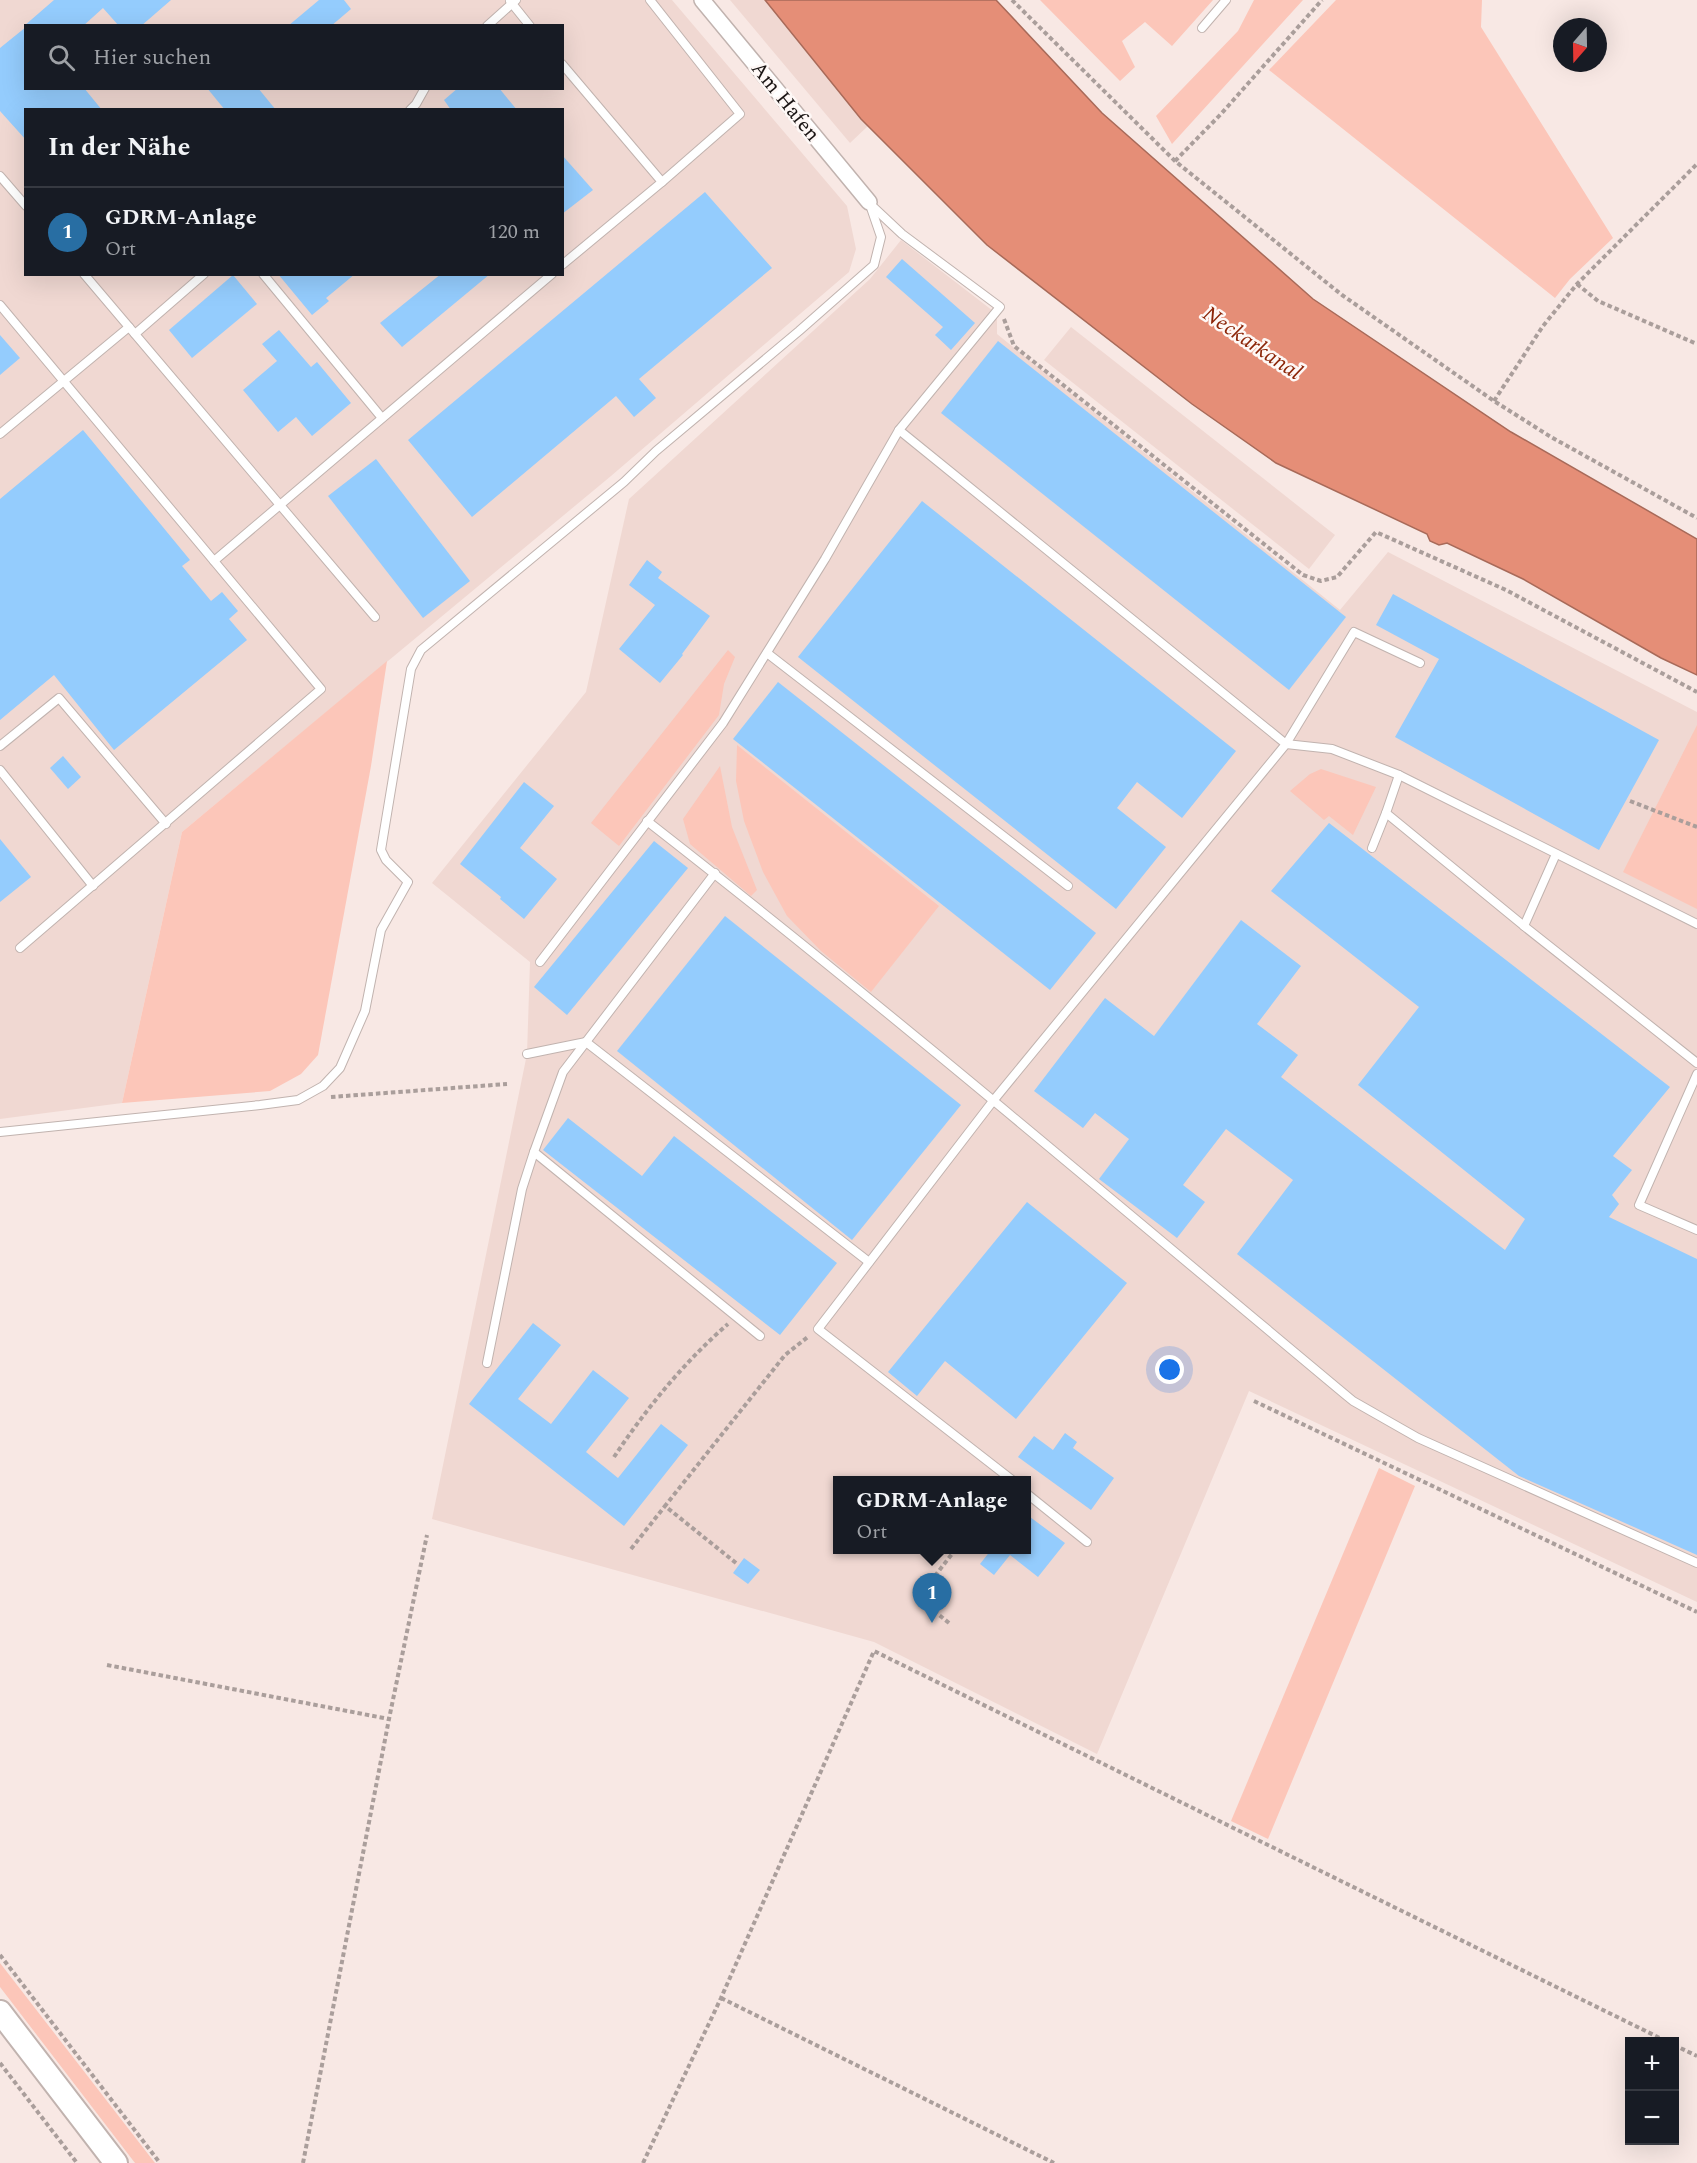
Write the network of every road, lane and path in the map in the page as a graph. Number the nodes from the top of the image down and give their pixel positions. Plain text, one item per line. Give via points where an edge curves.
1 (650, 0) edge
2 (702, 0) edge
3 (1012, 0) edge
4 (1226, 0) edge
5 (1322, 0) edge
6 (512, 1) edge
7 (489, 24) edge
8 (529, 24) edge
9 (1202, 28) dead end
10 (564, 66) edge
11 (424, 90) edge
12 (412, 108) edge
13 (1174, 161) junction
14 (1697, 164) edge
15 (0, 176) edge
16 (662, 182) junction
17 (869, 202) junction
18 (24, 204) edge
19 (564, 263) edge
20 (86, 276) edge
21 (202, 276) edge
22 (264, 276) edge
23 (550, 276) edge
24 (1577, 284) junction
25 (0, 305) edge
26 (1000, 307) junction
27 (129, 327) junction
28 (135, 334) junction
29 (1697, 344) edge
30 (63, 381) junction
31 (1494, 401) junction
32 (382, 418) junction
33 (899, 430) junction
34 (0, 434) edge
35 (280, 504) junction
36 (1697, 518) edge
37 (214, 561) junction
38 (375, 617) dead end
39 (766, 653) junction
40 (1420, 663) dead end
41 (1697, 692) edge
42 (1286, 744) junction
43 (0, 746) edge
44 (0, 770) edge
45 (1399, 775) junction
46 (1630, 801) dead end
47 (1386, 813) junction
48 (647, 820) junction
49 (166, 824) junction
50 (1697, 827) edge
51 (1372, 848) dead end
52 (1556, 854) junction
53 (715, 873) junction
54 (93, 886) junction
55 (1068, 886) dead end
56 (1697, 924) edge
57 (1524, 926) junction
58 (20, 948) dead end
59 (540, 962) dead end
60 (586, 1042) junction
61 (527, 1054) dead end
62 (1697, 1063) edge
63 (1697, 1074) edge
64 (507, 1084) dead end
65 (298, 1100) junction
66 (993, 1101) junction
67 (0, 1132) edge
68 (534, 1152) junction
69 (1697, 1230) edge
70 (869, 1262) junction
71 (736, 1316) junction
72 (818, 1329) junction
73 (760, 1335) dead end
74 (487, 1363) dead end
75 (1254, 1401) dead end
76 (614, 1457) dead end
77 (1007, 1476) edge
78 (1031, 1497) edge
79 (665, 1506) junction
80 (427, 1535) dead end
81 (1087, 1542) dead end
82 (631, 1549) dead end
83 (952, 1554) edge
84 (736, 1563) dead end
85 (1697, 1563) edge
86 (1697, 1612) edge
87 (949, 1623) dead end
88 (107, 1665) dead end
89 (389, 1719) junction
90 (0, 1955) edge
91 (721, 1998) junction
92 (0, 2012) edge
93 (1658, 2037) edge
94 (1679, 2047) edge
95 (1697, 2056) edge
96 (0, 2063) edge
97 (77, 2163) edge
98 (116, 2163) edge
99 (160, 2163) edge
100 (303, 2163) edge
101 (643, 2163) edge
102 (1054, 2163) edge

1 - 16 lane via 740,114
2 - 17 street, Am Hafen
3 - 13 path
4 - 9 lane
5 - 13 path
6 - 7 lane
6 - 8 lane
10 - 16 lane
11 - 12 lane
13 - 31 path via 1342,295
14 - 24 path
15 - 18 lane
16 - 19 lane
17 - 26 lane, Am Hafen via 902,234
17 - 65 lane, Am Hafen via 881,237 874,266 624,482 421,650 411,669 381,850 408,882 381,930 365,1011 340,1068 323,1086
20 - 27 lane
21 - 28 lane
22 - 32 lane
23 - 32 lane
24 - 29 path via 1598,301
24 - 31 path via 1543,326
25 - 30 lane
26 - 33 lane
26 - 41 path via 1014,346 1303,575 1321,581 1337,577 1376,532 1506,590
27 - 28 lane
27 - 30 lane
28 - 35 lane
30 - 34 lane
30 - 37 lane
31 - 36 path
32 - 35 lane
33 - 39 lane
33 - 42 lane
35 - 37 lane
35 - 38 lane
37 - 49 lane via 321,689
39 - 48 lane via 723,723
39 - 55 lane
40 - 42 lane via 1354,632
42 - 45 lane via 1332,749
42 - 66 lane
43 - 49 lane via 58,698
44 - 54 lane
45 - 47 lane
45 - 52 lane
46 - 50 path
47 - 51 lane
47 - 57 lane
48 - 53 lane
48 - 59 lane
49 - 54 lane
52 - 56 lane
52 - 57 lane
53 - 60 lane
53 - 66 lane
54 - 58 lane
57 - 62 lane
60 - 61 lane
60 - 68 lane via 563,1071
60 - 70 lane
63 - 69 lane via 1639,1205
64 - 65 path
65 - 67 lane
66 - 70 lane
66 - 85 lane via 1353,1401 1418,1438
68 - 71 lane
68 - 74 lane via 522,1189
70 - 72 lane
71 - 73 lane
71 - 76 path via 678,1374
72 - 77 lane
72 - 79 path via 785,1355
75 - 86 path
78 - 81 lane
79 - 82 path
79 - 84 path
80 - 89 path
83 - 87 path via 918,1598
88 - 89 path
89 - 100 path
90 - 99 path
91 - 93 path via 874,1651
91 - 101 path
91 - 102 path
92 - 98 main road
94 - 95 path
96 - 97 path

